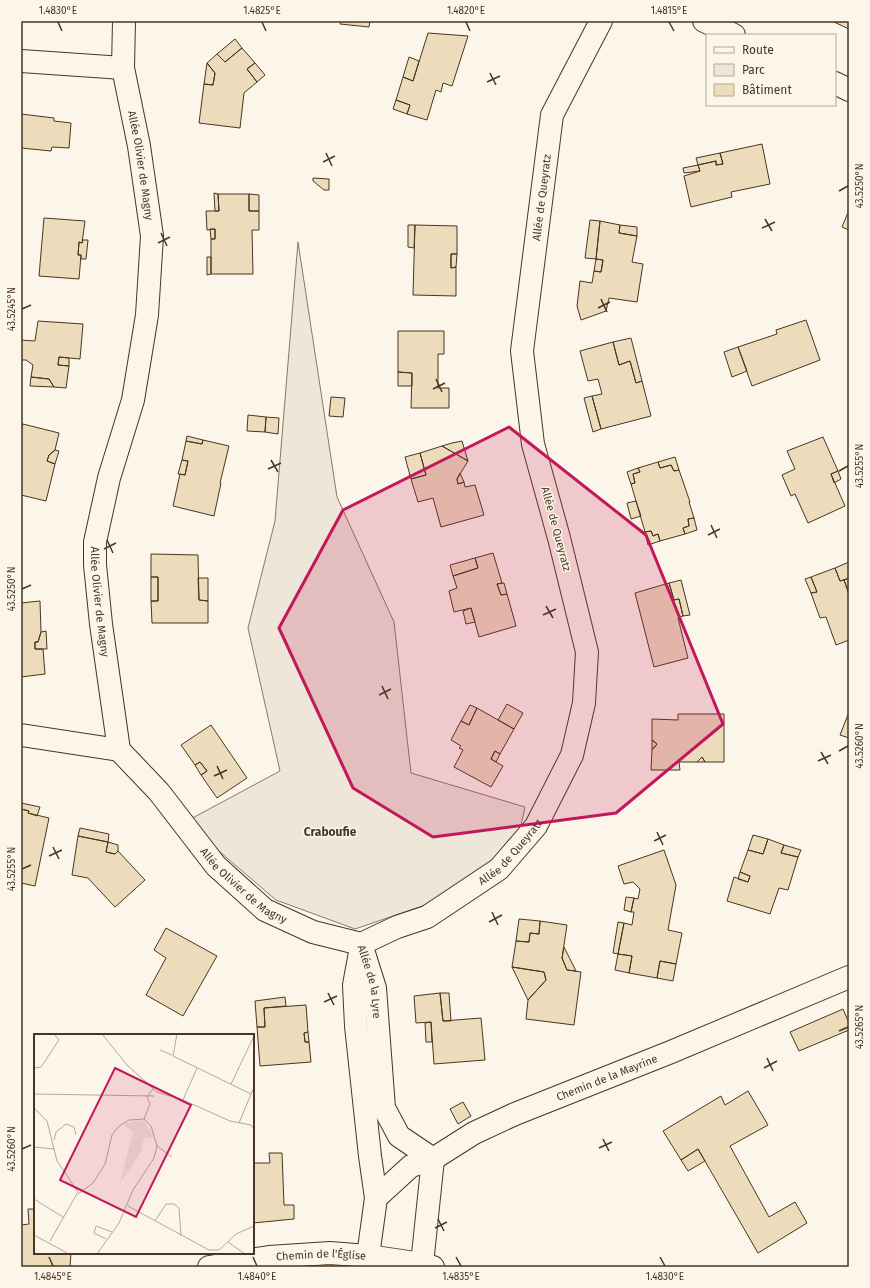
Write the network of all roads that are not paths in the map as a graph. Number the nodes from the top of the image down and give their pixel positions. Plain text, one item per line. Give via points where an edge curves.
1 (124, 21) edge
2 (601, 21) edge
3 (704, 21) edge
4 (732, 34) edge
5 (21, 61) edge
6 (123, 68) junction
7 (836, 84) edge
8 (849, 90) edge
9 (21, 735) edge
10 (118, 750) junction
11 (361, 944) junction
12 (849, 977) edge
13 (433, 1159) junction
14 (376, 1198) junction
15 (368, 1256) junction
16 (427, 1266) edge
17 (209, 1267) edge

1 - 6 street, Allée Olivier de Magny
2 - 11 street, Allée de Queyratz via 552,115 522,351 533,444 587,652 584,703 572,755 536,826 499,869 427,917
3 - 4 street
5 - 6 street
6 - 10 street, Allée Olivier de Magny via 139,146 152,236 147,315 133,400 109,478 95,542 101,624
7 - 8 street
9 - 10 street
10 - 11 street, Allée Olivier de Magny via 159,792 216,866 266,910 313,932
11 - 13 street, Allée de la Lyre via 375,988 384,1108 399,1136
11 - 14 street, Allée de la Lyre via 354,984 356,1026
12 - 13 street, Chemin de la Mayrine via 514,1114 474,1133
13 - 14 street, Chemin de la Mayrine via 411,1166
13 - 16 street
14 - 15 street, Allée de la Lyre
15 - 16 street, Chemin de l'Église
15 - 17 street, Chemin de l'Église via 330,1252 269,1257

